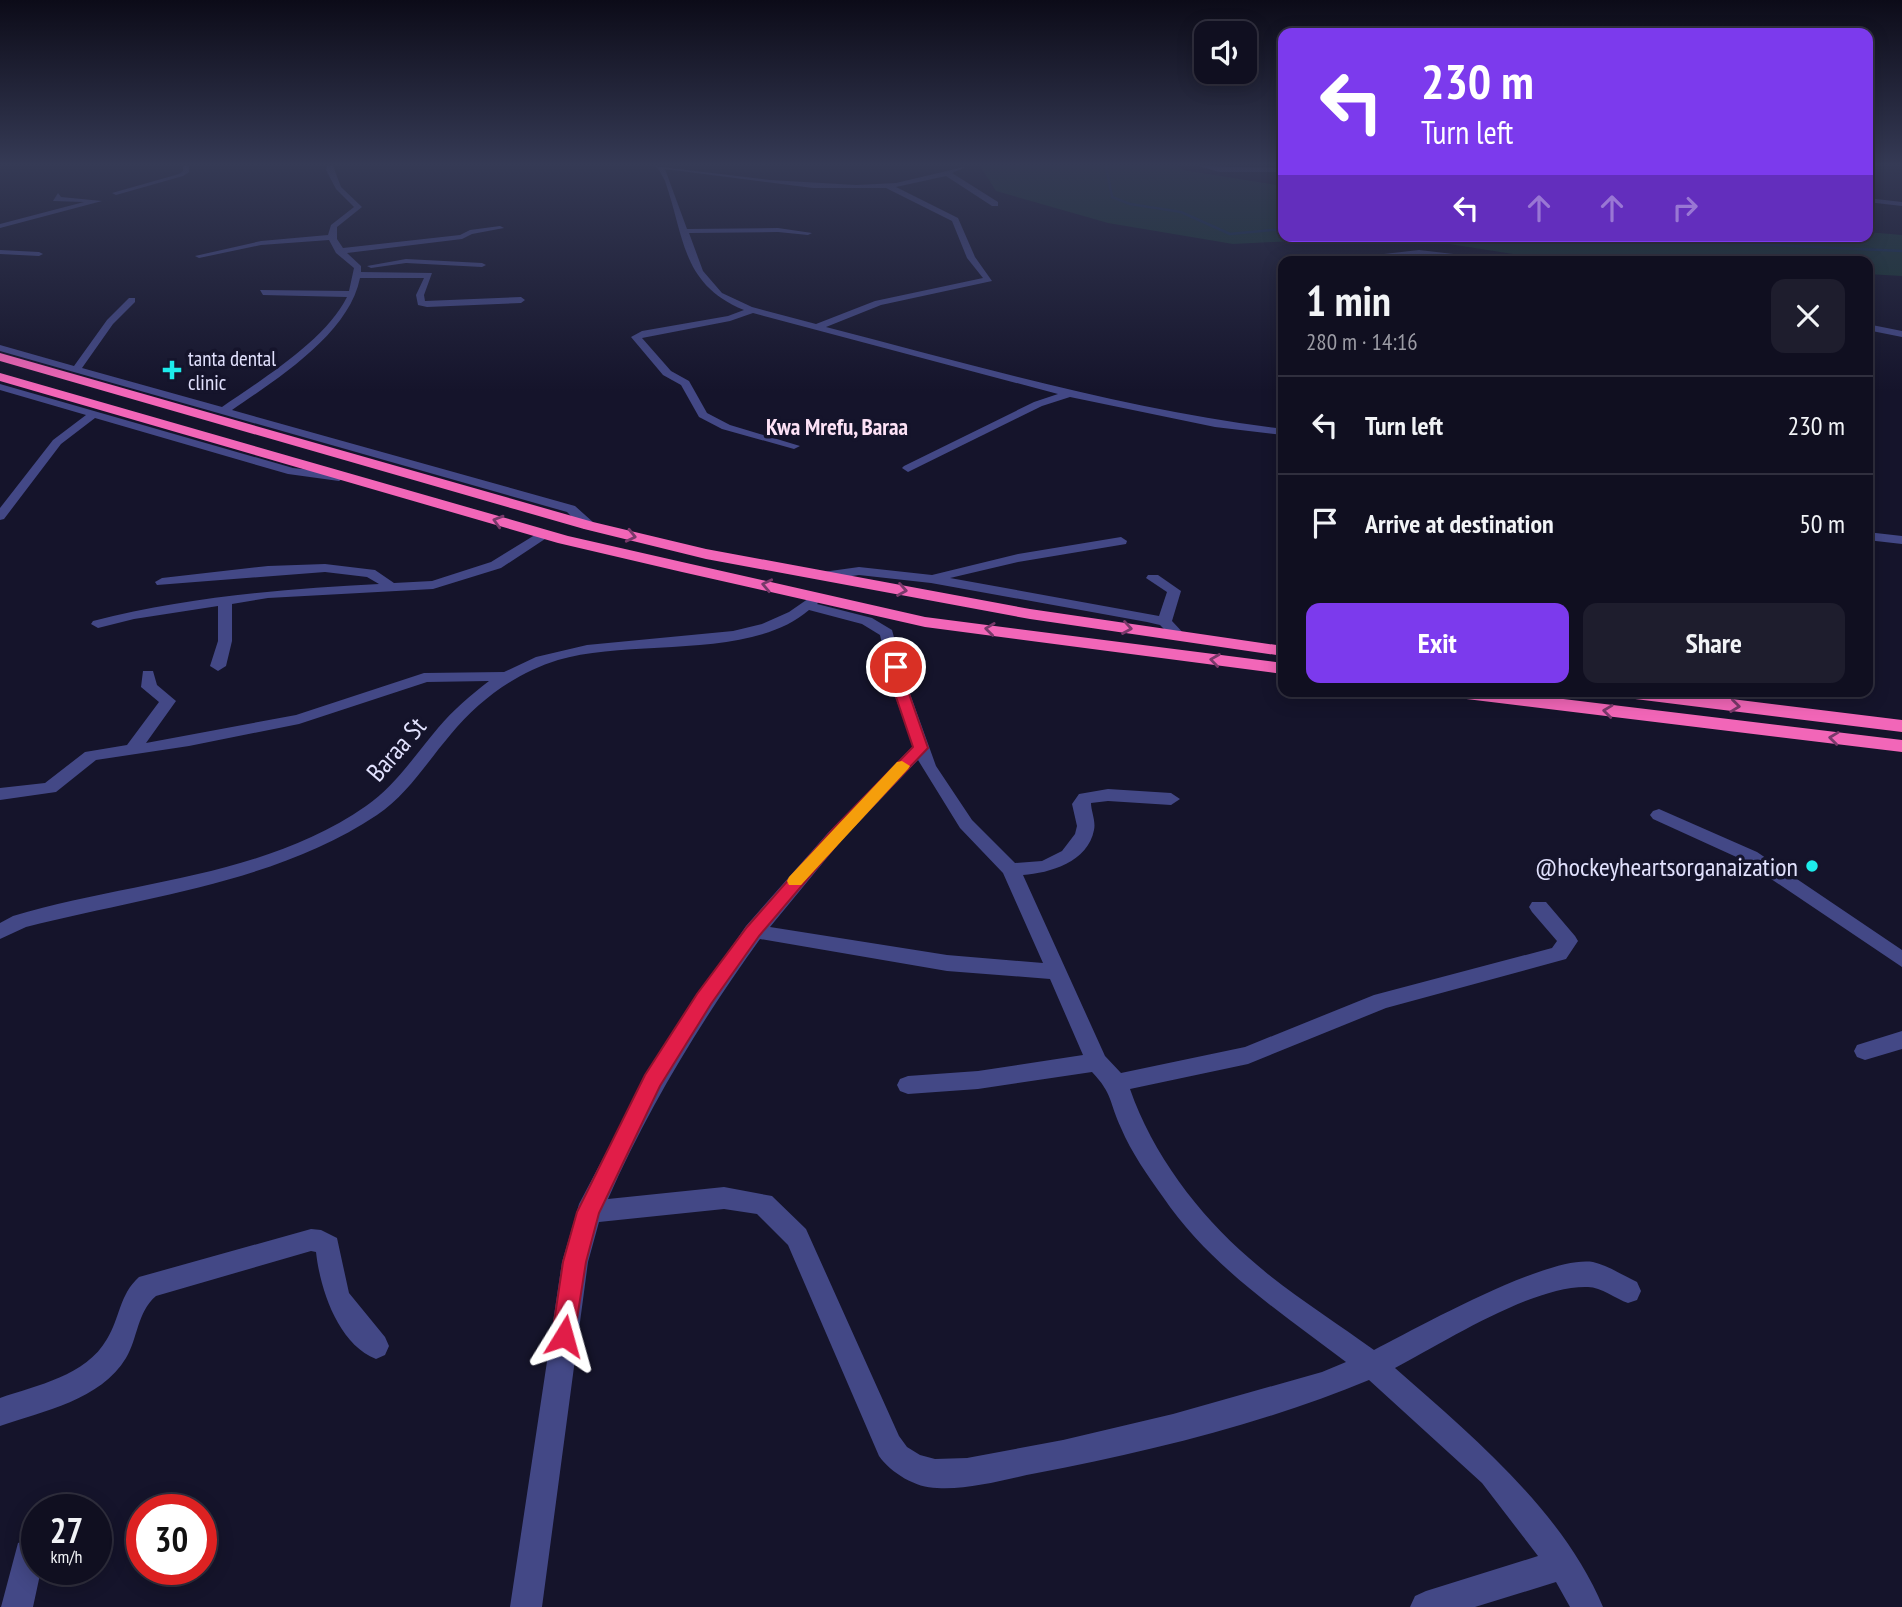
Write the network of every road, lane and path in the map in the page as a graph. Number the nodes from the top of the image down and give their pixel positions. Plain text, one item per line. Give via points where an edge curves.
1 (285, 241) edge
2 (334, 241) edge
3 (427, 241) edge
4 (687, 241) edge
5 (964, 241) edge
6 (338, 251) junction
7 (0, 252) edge
8 (39, 254) dead end
9 (199, 256) dead end
10 (1382, 256) edge
11 (1441, 256) edge
12 (482, 264) dead end
13 (357, 273) junction
14 (263, 292) dead end
15 (351, 294) junction
16 (132, 300) dead end
17 (521, 300) dead end
18 (752, 310) junction
19 (816, 327) junction
20 (1873, 328) edge
21 (1902, 334) edge
22 (0, 348) edge
23 (0, 357) edge
24 (76, 370) junction
25 (0, 377) edge
26 (0, 387) edge
27 (1069, 394) junction
28 (222, 412) junction
29 (96, 413) junction
30 (1278, 431) edge
31 (794, 446) dead end
32 (370, 463) junction
33 (908, 468) dead end
34 (339, 477) junction
35 (444, 484) junction
36 (415, 497) junction
37 (0, 516) edge
38 (589, 526) junction
39 (543, 534) junction
40 (1873, 537) edge
41 (1902, 540) edge
42 (1121, 541) dead end
43 (823, 576) junction
44 (1153, 578) dead end
45 (931, 579) junction
46 (162, 582) dead end
47 (389, 585) junction
48 (225, 600) junction
49 (813, 601) junction
50 (1165, 622) junction
51 (98, 625) dead end
52 (1179, 636) junction
53 (1278, 650) edge
54 (218, 666) dead end
55 (1278, 668) edge
56 (148, 674) dead end
57 (504, 677) junction
58 (1499, 697) edge
59 (1668, 697) edge
60 (1902, 726) edge
61 (1902, 746) edge
62 (920, 748) junction
63 (132, 751) junction
64 (0, 794) edge
65 (1171, 799) dead end
66 (1659, 815) dead end
67 (1011, 870) junction
68 (1539, 907) dead end
69 (0, 929) edge
70 (753, 931) junction
71 (1902, 960) edge
72 (1059, 972) junction
73 (1902, 1040) edge
74 (1865, 1051) dead end
75 (1097, 1062) junction
76 (1117, 1083) junction
77 (908, 1085) dead end
78 (588, 1212) junction
79 (1628, 1291) dead end
80 (376, 1346) dead end
81 (1372, 1365) junction
82 (0, 1412) edge
83 (1563, 1564) junction
84 (22, 1585) edge
85 (17, 1607) edge
86 (526, 1607) edge
87 (1426, 1607) edge
88 (1587, 1607) edge

1 - 9 street
2 - 6 street
3 - 6 street
4 - 18 street via 705,282 719,295
5 - 19 street via 989,279 878,303
6 - 13 street
7 - 8 street
10 - 11 street
12 - 13 street via 392,262
13 - 15 street
13 - 17 street via 429,275 420,295 421,303 427,304
14 - 15 street
15 - 28 street via 340,314 291,361
16 - 24 street
18 - 19 street
18 - 31 street via 636,337 667,373 685,383 703,415 726,427
19 - 27 street
20 - 21 street
22 - 24 street
23 - 32 highway
24 - 28 street
25 - 34 highway
26 - 29 street
27 - 30 street via 1182,419
27 - 33 street via 1038,404
28 - 38 street via 571,509
29 - 34 street via 292,471
29 - 37 street via 64,436
32 - 34 highway
32 - 35 highway
34 - 36 highway
35 - 36 highway
35 - 38 highway
39 -> 36 highway
38 -> 43 highway
39 - 47 street via 486,569 433,585
49 -> 39 highway
40 - 41 street
42 - 45 street via 1018,558
43 - 45 street via 859,571
43 -> 52 highway
44 - 50 street via 1174,591
45 - 50 street
46 - 47 street via 291,570 351,570 376,575
47 - 48 street
48 - 51 street
48 - 54 street via 225,641
55 -> 49 highway via 925,622
49 - 57 street, Baraa St via 795,617 760,630 559,655
49 - 62 street via 887,633
50 - 52 street
52 - 53 highway
56 - 63 street via 149,687 168,701
57 - 63 street via 435,676 299,719
57 - 69 street, Baraa St via 469,704 374,810 335,831 236,871
61 -> 58 highway
59 -> 60 highway
62 - 67 street via 967,824
62 - 70 street
63 - 64 street via 84,759 50,788
65 - 67 street via 1085,798 1081,804 1084,835 1069,855 1046,867
66 - 71 street via 1750,856
67 - 72 street
68 - 76 street via 1568,941 1559,954 1381,1001 1248,1055
70 - 72 street via 947,962
70 - 78 street via 652,1081
72 - 75 street
73 - 74 street
75 - 76 street
75 - 77 street
76 - 81 street via 1131,1126 1172,1191 1210,1236 1240,1267
78 - 81 street via 724,1198 763,1204 797,1237 889,1446 913,1467 935,1474 1063,1454 1173,1428 1322,1386
78 - 86 street via 575,1262
79 - 81 street via 1592,1274 1559,1279 1513,1294
80 - 82 street via 339,1305 328,1246 311,1240 148,1286 132,1304 110,1358 74,1385
81 - 83 street via 1492,1473
83 - 87 street
83 - 88 street
84 - 85 street

